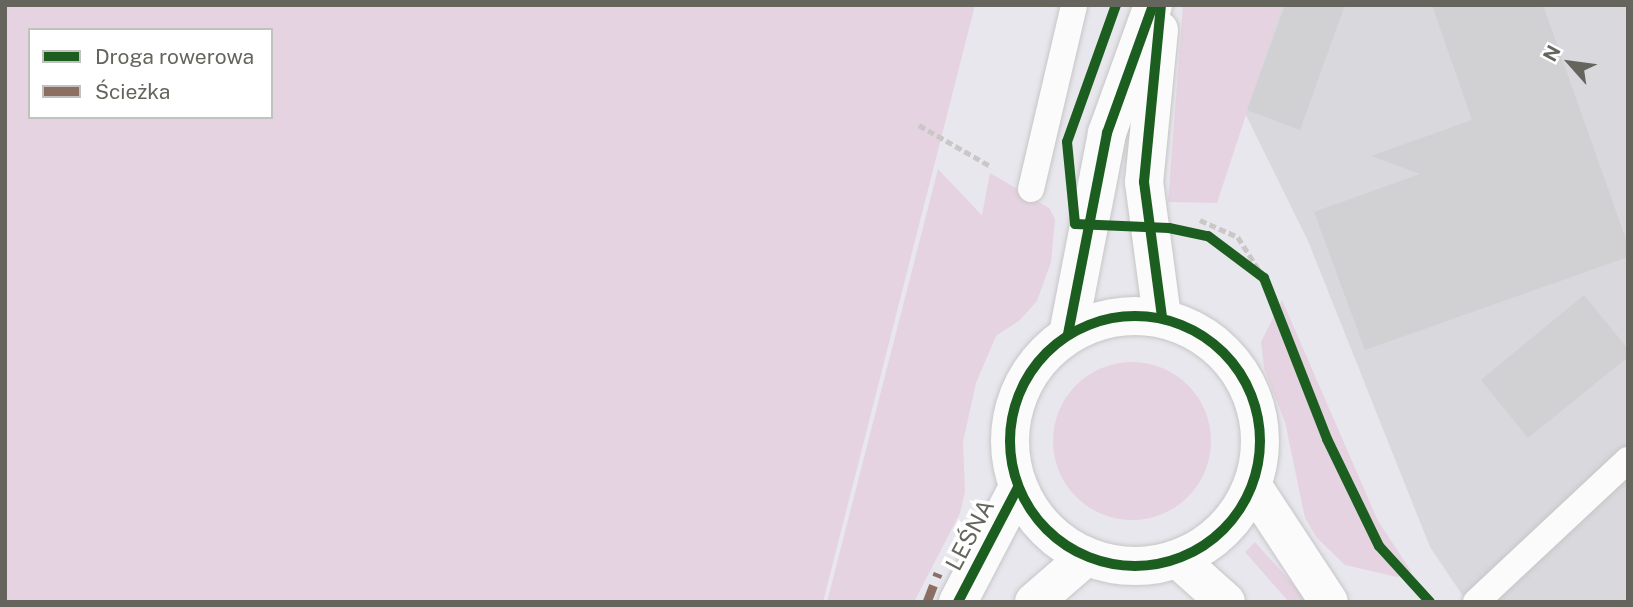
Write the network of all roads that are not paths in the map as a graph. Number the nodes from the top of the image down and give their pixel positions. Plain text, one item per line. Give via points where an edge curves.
1 (1074, 5) edge
2 (1153, 5) edge
3 (1161, 5) edge
4 (1031, 189) dead end
5 (1163, 317) junction
6 (1068, 334) junction
7 (1628, 460) edge
8 (1018, 487) junction
9 (1254, 488) junction
10 (1086, 557) junction
11 (1179, 559) junction
12 (958, 602) edge
13 (1034, 602) edge
14 (1226, 602) edge
15 (1329, 602) edge
16 (1476, 602) edge

1 - 4 lane
2 - 6 street via 1107,133
3 - 5 street via 1144,182
5 - 6 street via 1130,314 1097,320
5 - 9 street via 1212,340 1247,381 1262,434
6 - 8 street via 1035,363 1016,402 1009,445
7 - 16 lane
8 - 10 street via 1034,516 1058,540
8 - 12 street, LEŚNA
9 - 11 street via 1235,519 1210,543
9 - 15 street
10 - 11 street via 1132,567
10 - 13 street
11 - 14 street

